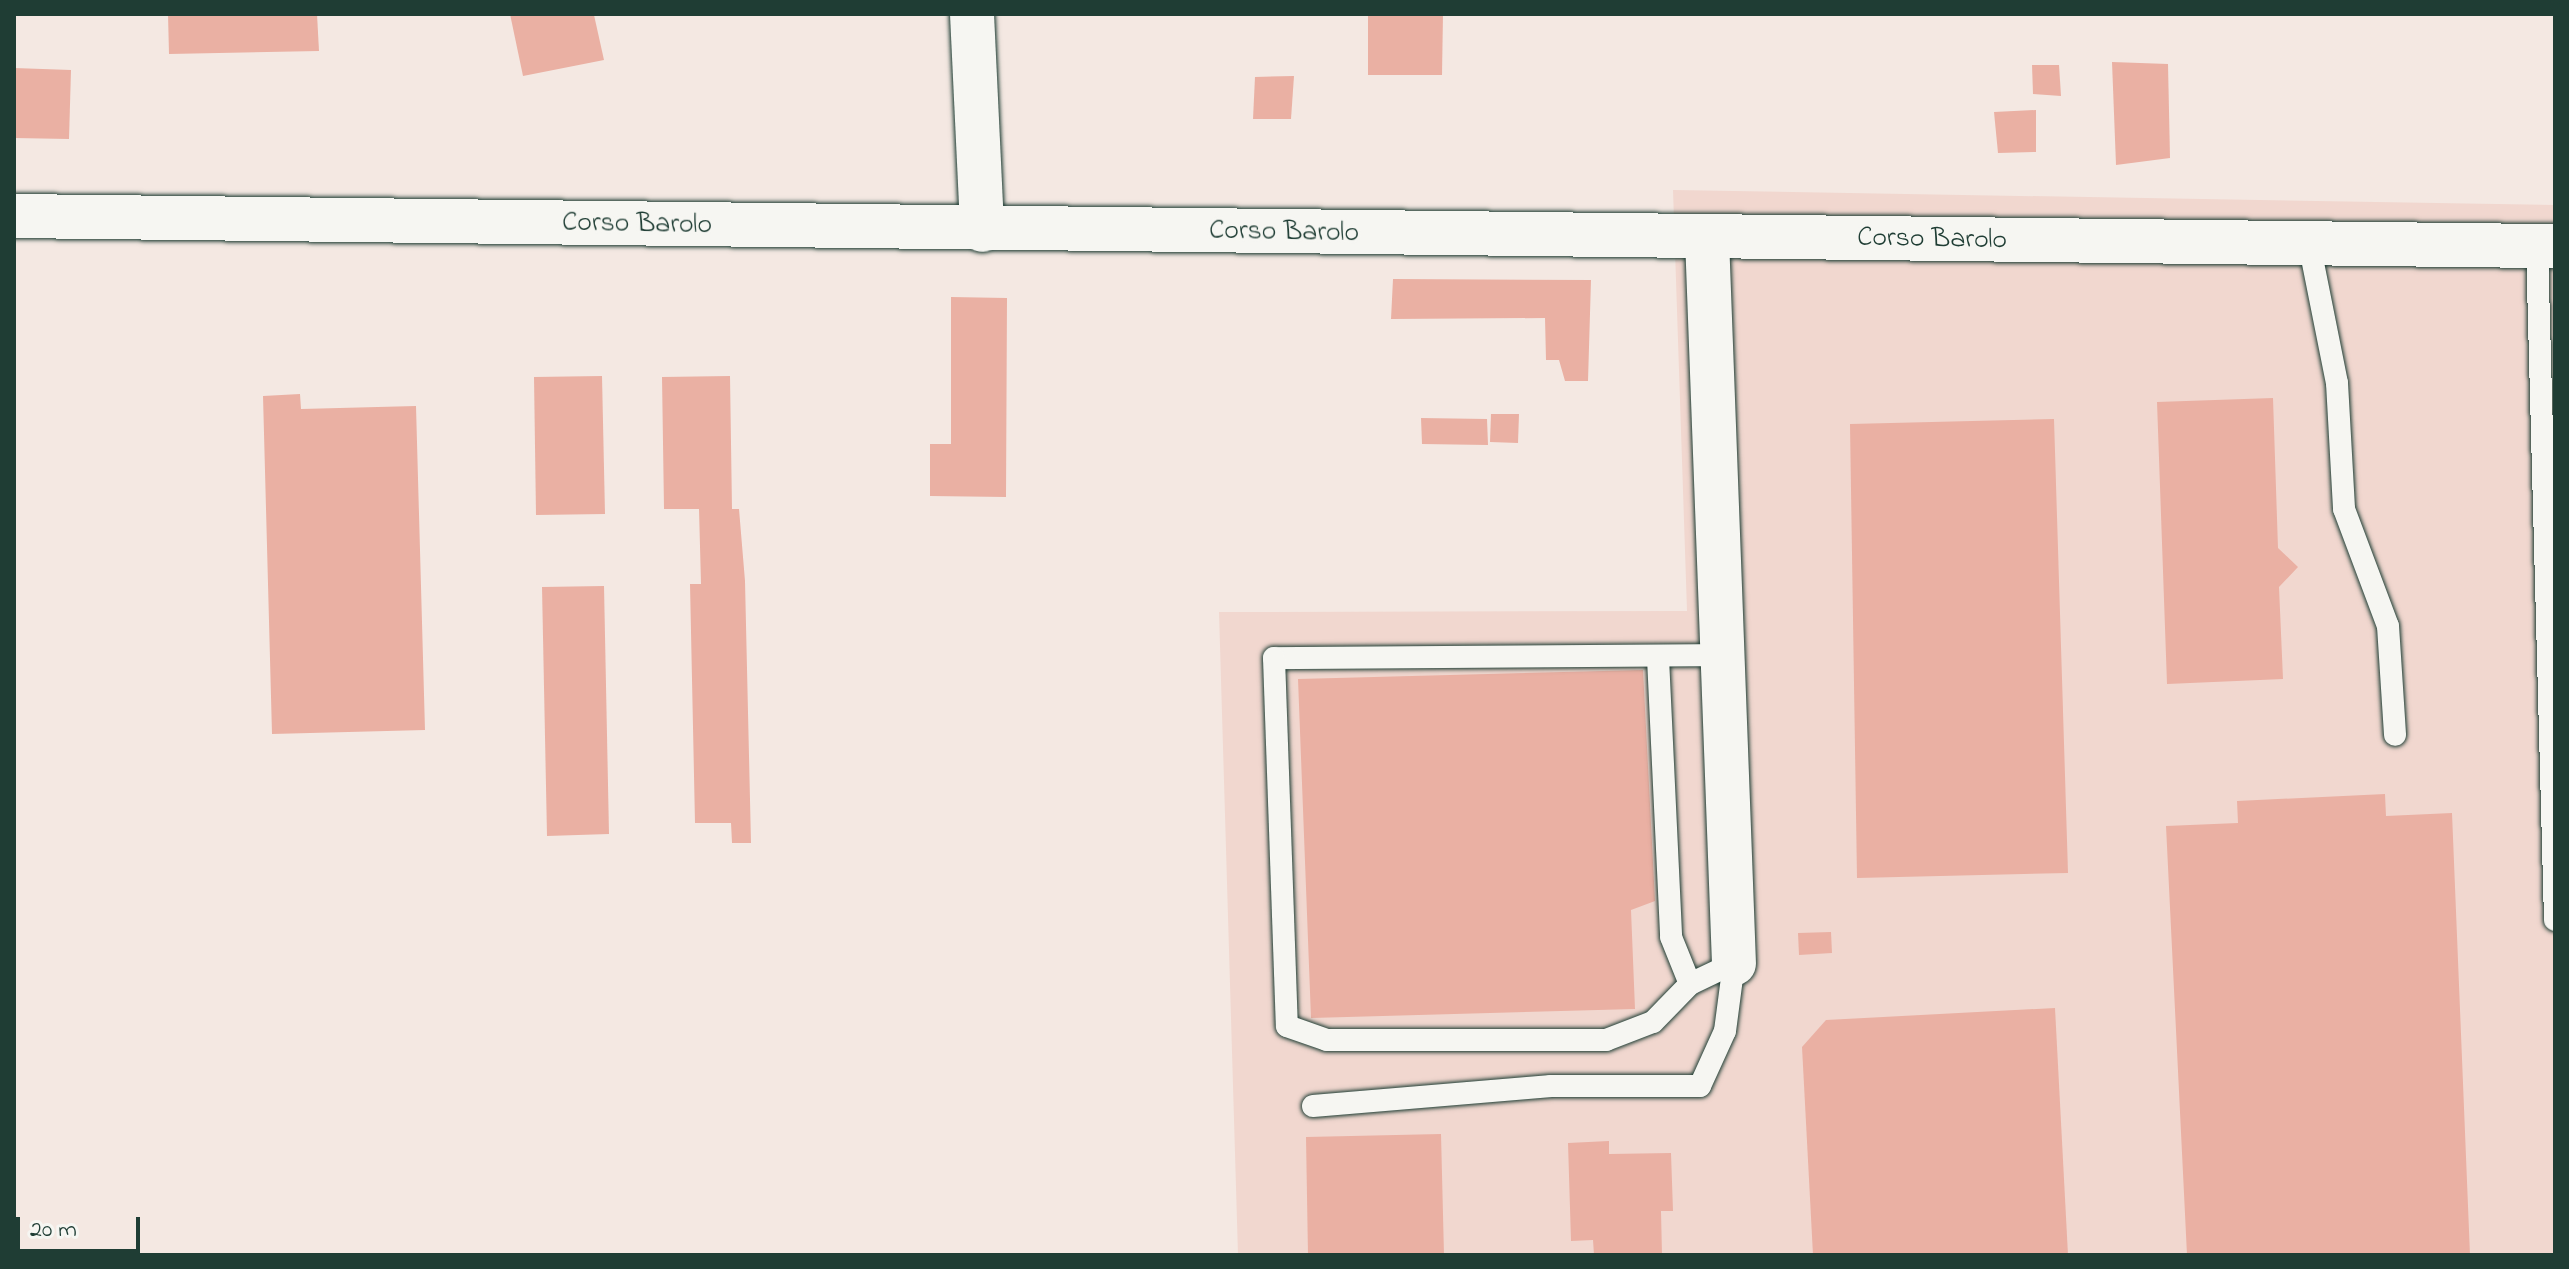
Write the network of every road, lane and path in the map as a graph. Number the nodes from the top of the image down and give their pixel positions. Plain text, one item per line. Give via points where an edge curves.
1 (972, 14) edge
2 (14, 216) edge
3 (982, 230) junction
4 (1707, 238) junction
5 (2309, 243) junction
6 (2546, 246) edge
7 (1722, 655) junction
8 (1658, 658) junction
9 (2395, 735) dead end
10 (2554, 869) edge
11 (2555, 920) edge
12 (1734, 963) junction
13 (1690, 984) junction
14 (1313, 1106) dead end

1 - 3 main road
2 - 3 main road, Corso Barolo
3 - 4 main road, Corso Barolo
4 - 5 main road, Corso Barolo
4 - 7 main road
5 - 6 main road, Corso Barolo
5 - 9 lane via 2337,383 2344,509 2388,626
6 - 10 lane
7 - 8 lane
7 - 12 main road
8 - 13 lane via 1671,937
8 - 13 lane via 1274,658 1287,1026 1327,1040 1606,1040 1653,1022
10 - 11 lane
12 - 13 lane
12 - 14 lane via 1725,1031 1700,1086 1551,1086

